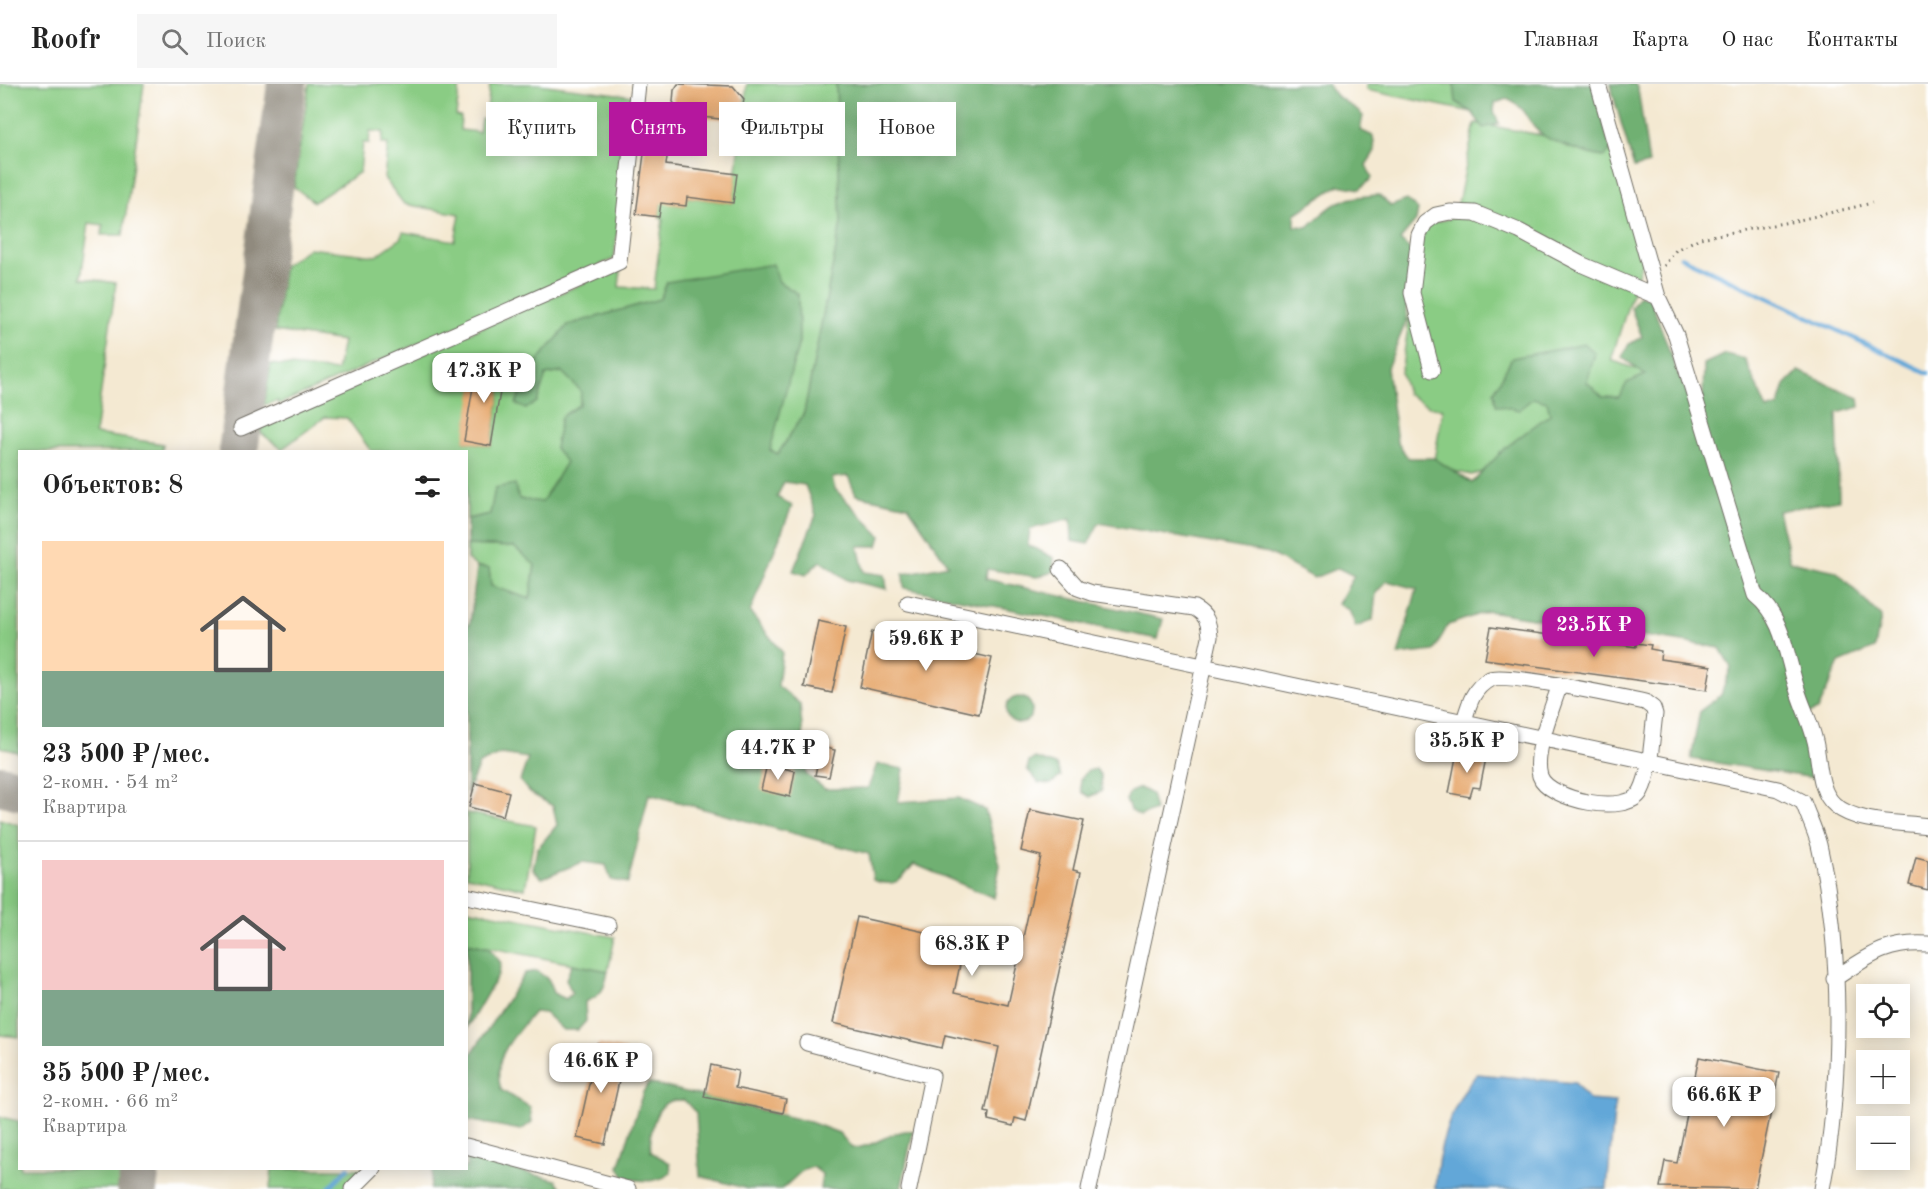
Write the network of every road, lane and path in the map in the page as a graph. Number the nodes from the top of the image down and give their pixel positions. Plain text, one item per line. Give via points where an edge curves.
1 (638, 84) edge
2 (1598, 84) edge
3 (1872, 203) dead end
4 (1662, 270) dead end
5 (1658, 297) junction
6 (1432, 370) dead end
7 (241, 428) dead end
8 (1061, 569) dead end
9 (908, 603) dead end
10 (1204, 665) junction
11 (1558, 687) junction
12 (1464, 721) junction
13 (1543, 738) junction
14 (1648, 761) junction
15 (1928, 826) edge
16 (468, 896) edge
17 (609, 925) dead end
18 (1928, 944) edge
19 (1834, 979) junction
20 (807, 1043) dead end
21 (468, 1147) edge
22 (371, 1170) edge
23 (352, 1189) edge
24 (628, 1189) edge
25 (909, 1189) edge
26 (1089, 1189) edge
27 (1822, 1189) edge

1 - 7 lane via 619,262
2 - 5 lane
3 - 4 path via 1700,238 1676,250
5 - 6 lane via 1474,213 1436,215 1425,223 1419,235 1412,293
5 - 15 lane via 1676,335 1755,595 1768,606 1782,633 1815,739 1825,793 1848,813
8 - 10 lane via 1078,588 1092,593 1194,608 1203,613 1210,637
9 - 10 lane
10 - 12 lane
10 - 26 lane
11 - 12 lane via 1500,676 1491,679 1471,698
11 - 13 lane
11 - 14 lane via 1645,702 1653,708
12 - 13 lane
13 - 14 lane
13 - 14 lane via 1538,765 1541,779 1548,788 1571,798 1616,806 1630,802 1641,792
14 - 19 lane via 1778,789 1803,802 1818,842 1831,908
16 - 17 lane
18 - 19 lane via 1904,942 1885,948
19 - 27 lane via 1831,1144
20 - 25 lane via 932,1076
21 - 24 lane
22 - 23 lane

